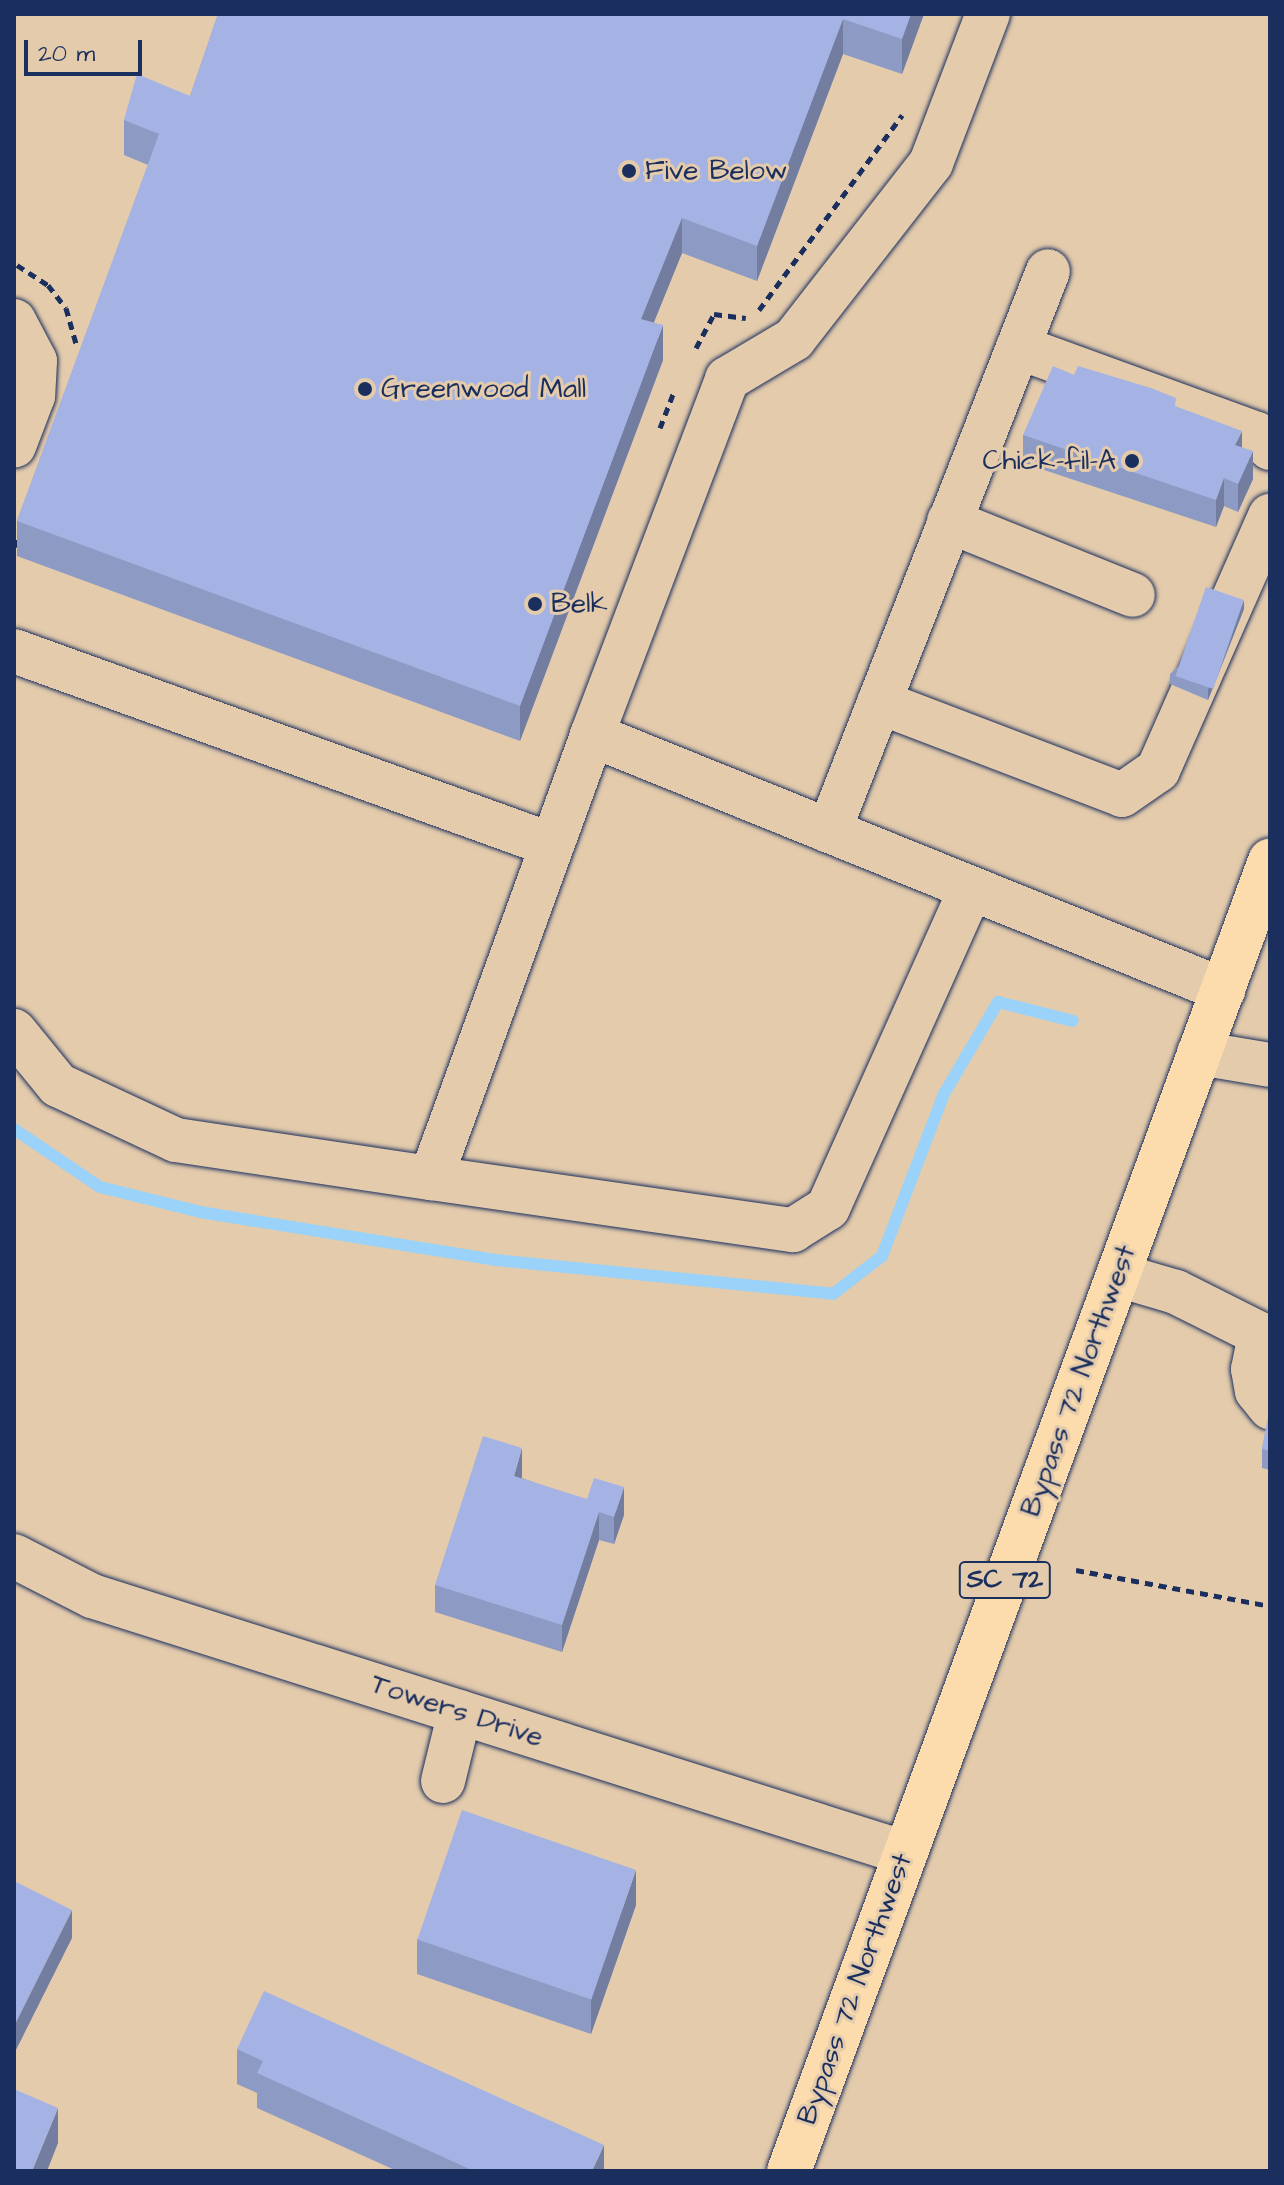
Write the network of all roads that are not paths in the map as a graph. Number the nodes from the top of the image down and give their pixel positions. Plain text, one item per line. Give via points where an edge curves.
1 (988, 14) edge
2 (1048, 271) dead end
3 (14, 321) edge
4 (1018, 347) junction
5 (14, 446) edge
6 (1270, 448) edge
7 (1270, 516) edge
8 (949, 521) junction
9 (1133, 595) dead end
10 (14, 651) edge
11 (879, 702) junction
12 (592, 735) junction
13 (829, 831) junction
14 (552, 845) junction
15 (1269, 866) edge
16 (971, 888) junction
17 (1223, 990) junction
18 (14, 1031) edge
19 (1199, 1053) junction
20 (1270, 1065) edge
21 (431, 1178) junction
22 (1118, 1275) junction
23 (1265, 1331) edge
24 (1270, 1407) edge
25 (16, 1563) edge
26 (460, 1712) junction
27 (443, 1781) dead end
28 (905, 1853) junction
29 (789, 2171) edge

1 - 12 street via 931,163 794,339 727,379
2 - 4 street
3 - 5 street via 35,361 33,396
4 - 6 street via 1257,434
4 - 8 street
7 - 11 street via 1158,770 1122,795
8 - 9 street
8 - 11 street
10 - 14 street
11 - 13 street
12 - 13 street
12 - 14 street
13 - 16 street
14 - 21 street
15 - 17 highway, Bypass 72 Northwest / SC 72
16 - 17 street
16 - 21 street via 828,1208 793,1230
17 - 19 highway, Bypass 72 Northwest / SC 72
18 - 21 street via 58,1085 176,1140
19 - 20 street
19 - 22 highway, Bypass 72 Northwest / SC 72
22 - 23 street via 1176,1292
22 - 28 highway, Bypass 72 Northwest / SC 72
23 - 24 street via 1253,1369 1257,1391
25 - 26 street, Towers Drive via 92,1596
26 - 27 street
26 - 28 street, Towers Drive
28 - 29 highway, Bypass 72 Northwest / SC 72

